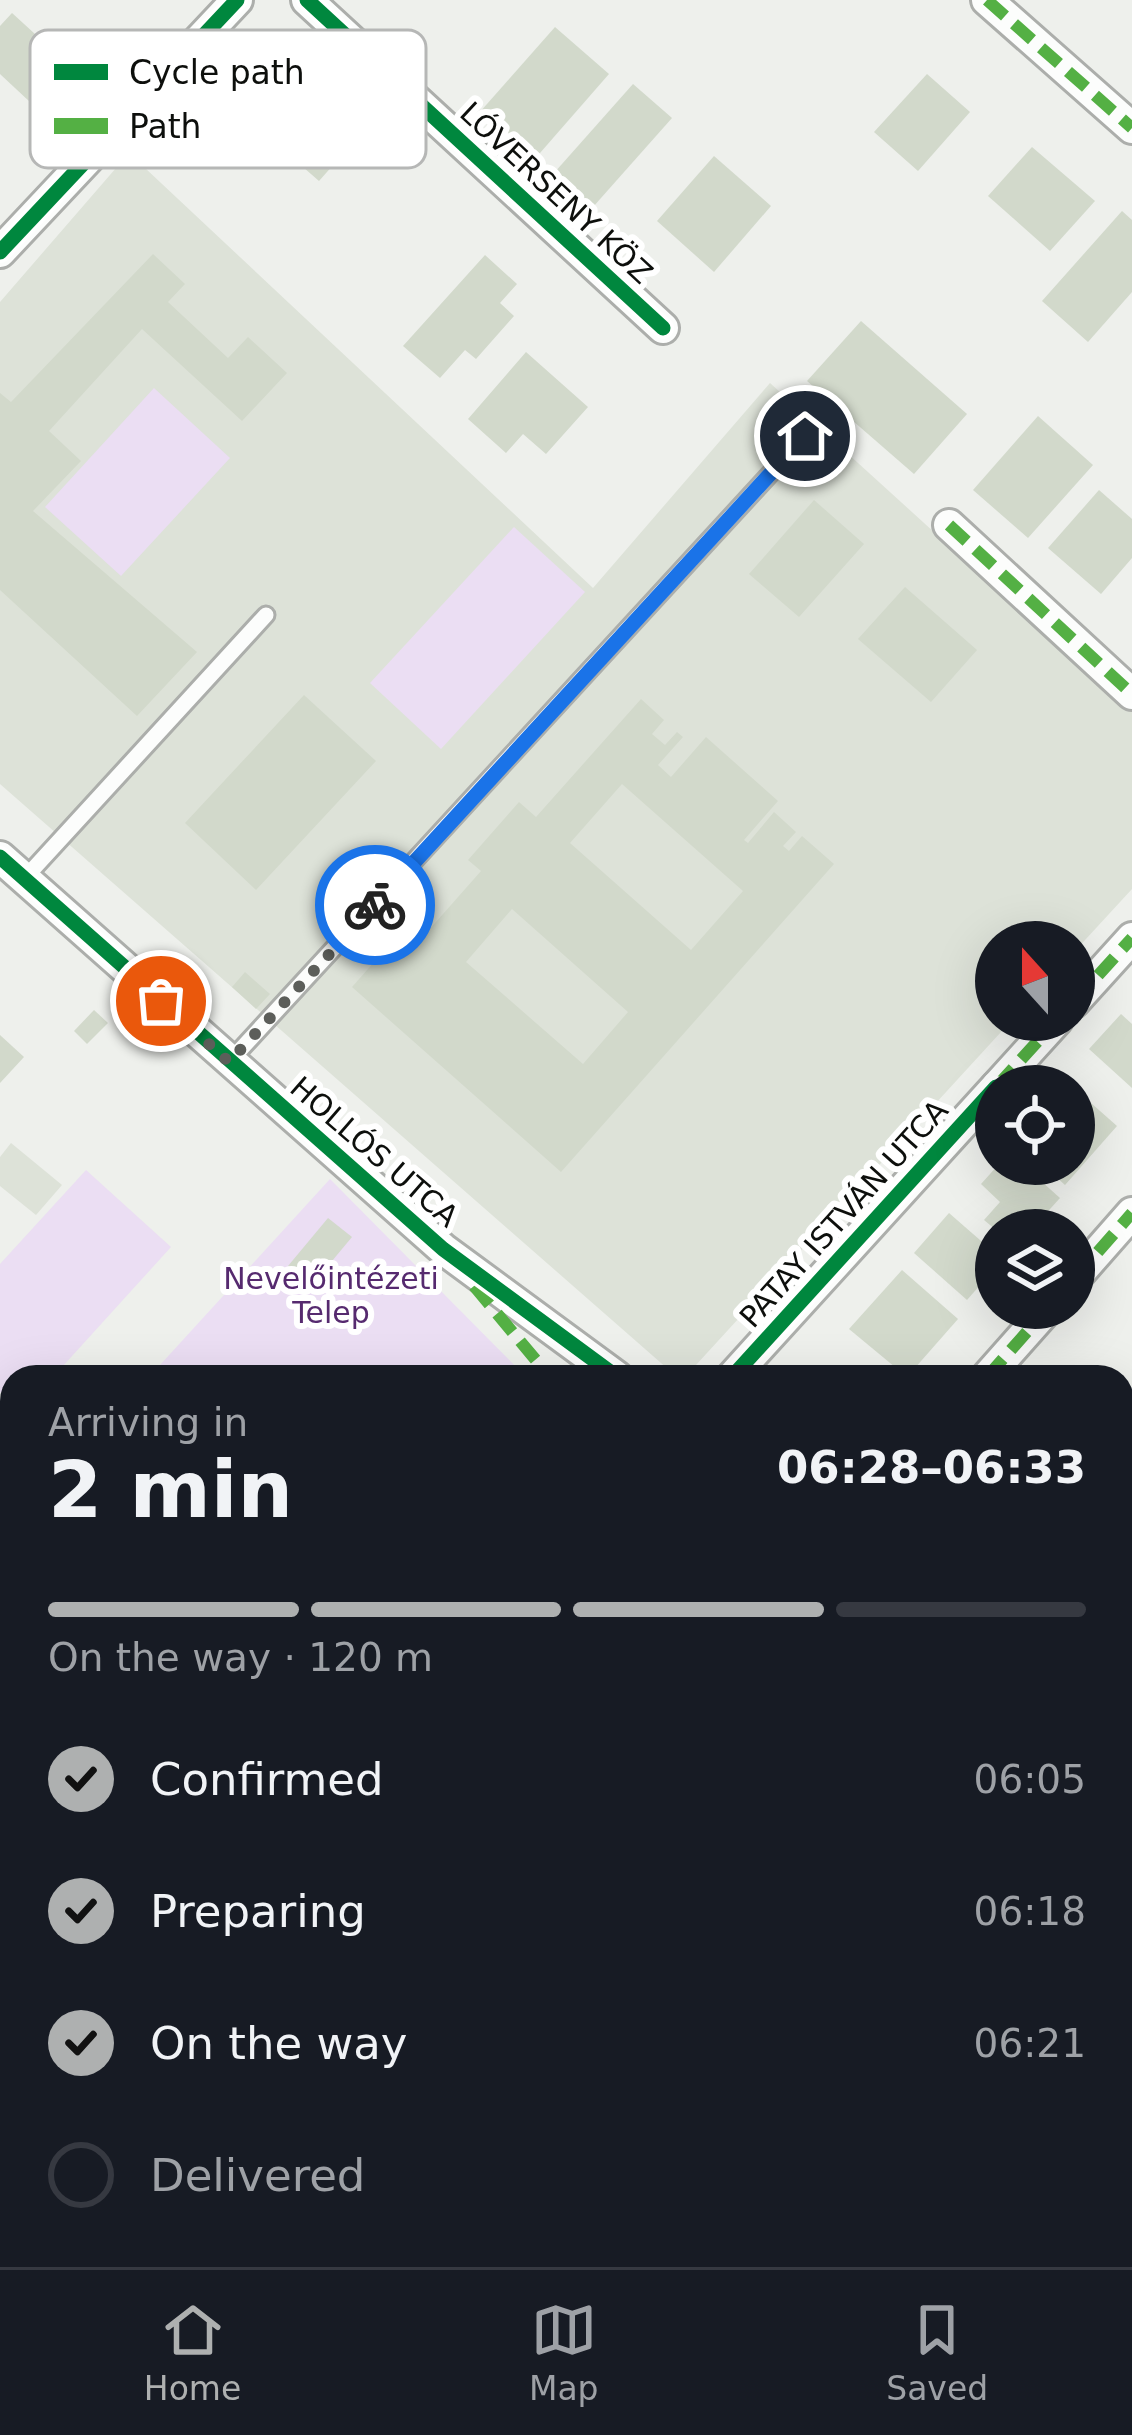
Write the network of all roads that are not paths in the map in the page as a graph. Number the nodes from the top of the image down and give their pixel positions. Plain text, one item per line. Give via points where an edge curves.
1 (236, 0) edge
2 (307, 0) edge
3 (987, 0) edge
4 (208, 30) edge
5 (340, 30) edge
6 (426, 110) edge
7 (1132, 128) edge
8 (79, 168) edge
9 (0, 252) edge
10 (663, 328) dead end
11 (805, 436) dead end
12 (949, 525) dead end
13 (266, 615) dead end
14 (1132, 694) edge
15 (0, 857) edge
16 (24, 879) junction
17 (1132, 938) edge
18 (1095, 979) edge
19 (1039, 1041) edge
20 (229, 1062) junction
21 (1017, 1065) edge
22 (975, 1111) edge
23 (1132, 1213) edge
24 (1095, 1255) edge
25 (1029, 1329) edge
26 (601, 1365) edge
27 (743, 1365) edge
28 (998, 1365) edge

1 - 4 street
2 - 5 street, LÓVERSENY KÖZ
3 - 7 street
6 - 10 street, LÓVERSENY KÖZ
8 - 9 street
11 - 20 lane
12 - 14 street
13 - 16 lane
15 - 16 street, HOLLÓS UTCA
16 - 20 street, HOLLÓS UTCA
17 - 18 street
19 - 21 street, PATAY ISTVÁN UTCA
20 - 26 street, HOLLÓS UTCA via 443,1249
22 - 27 street, PATAY ISTVÁN UTCA
23 - 24 street
25 - 28 street

